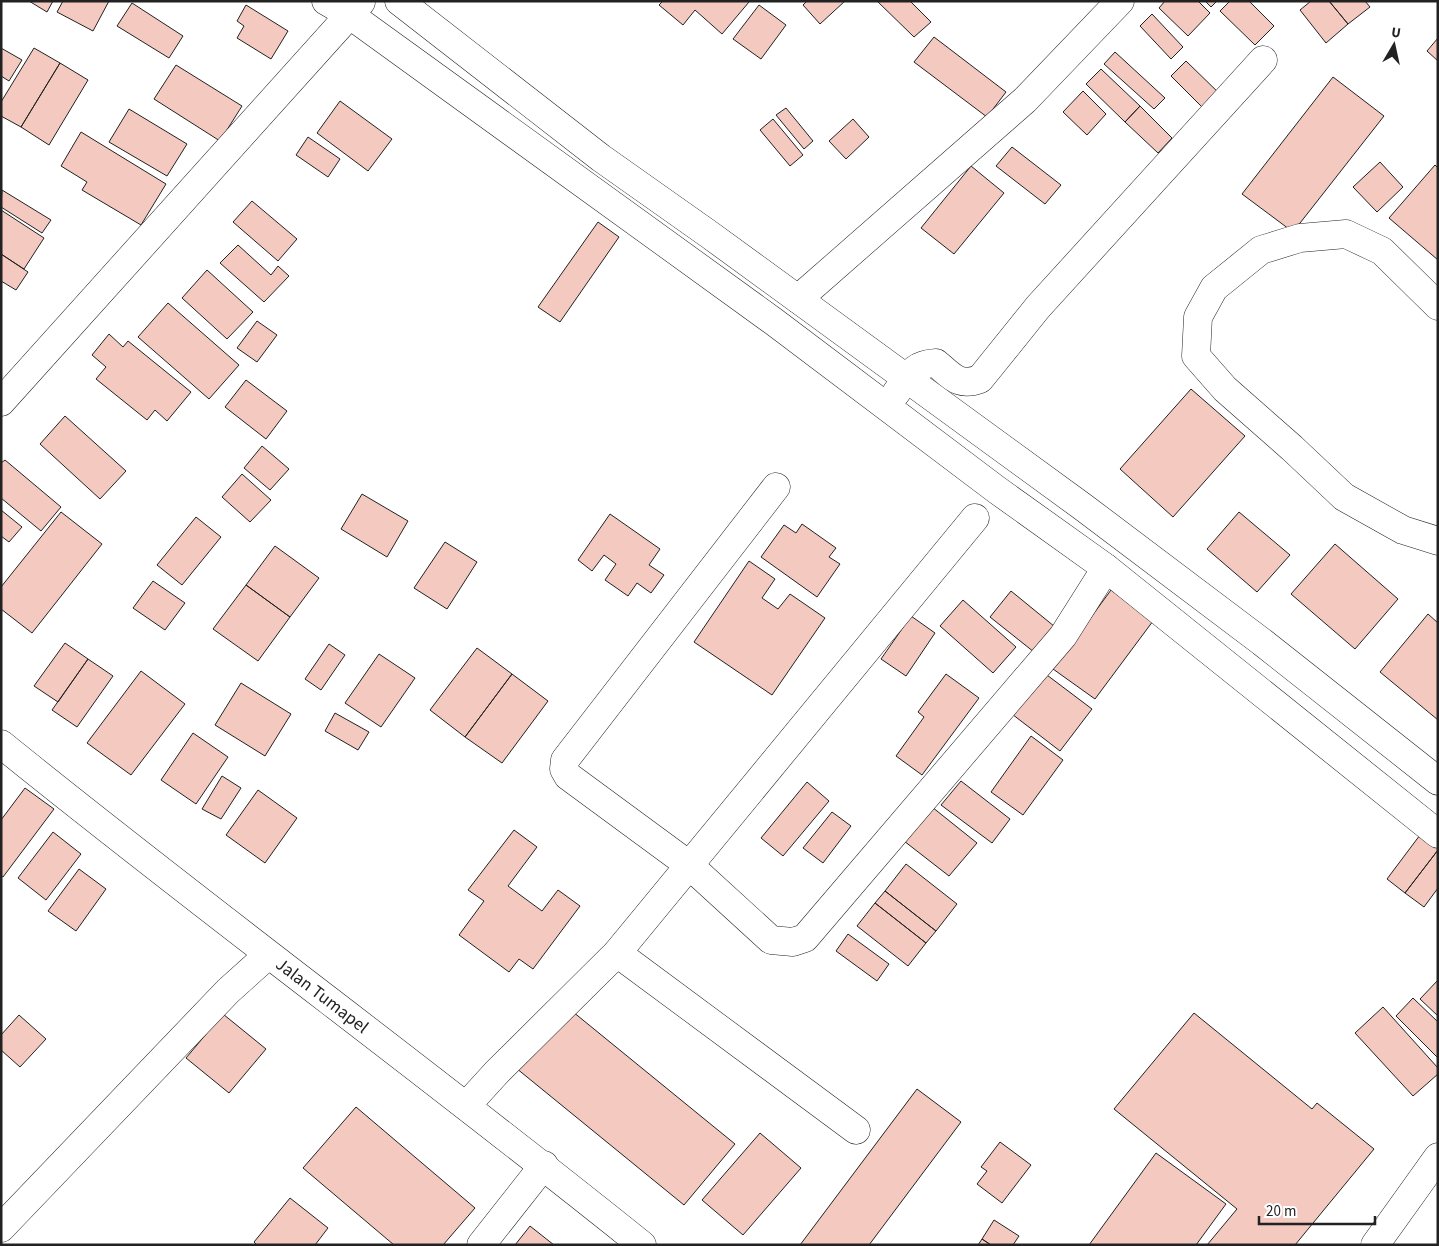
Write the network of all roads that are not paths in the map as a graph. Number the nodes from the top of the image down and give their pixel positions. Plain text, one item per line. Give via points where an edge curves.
1 (326, 1) edge
2 (399, 1) edge
3 (1120, 1) edge
4 (355, 9) edge
5 (1263, 60) dead end
6 (798, 299) junction
7 (1438, 306) edge
8 (907, 379) junction
9 (1, 402) edge
10 (886, 406) junction
11 (776, 487) dead end
12 (975, 518) dead end
13 (1438, 541) edge
14 (1106, 568) junction
15 (1, 744) edge
16 (1438, 781) edge
17 (1438, 834) edge
18 (689, 865) junction
19 (617, 952) junction
20 (268, 954) junction
21 (466, 1106) junction
22 (856, 1130) dead end
23 (1438, 1157) edge
24 (544, 1165) junction
25 (1, 1228) edge
26 (481, 1245) edge
27 (642, 1245) edge
28 (1375, 1245) edge

1 - 4 main road
2 - 6 main road via 601,158
3 - 6 main road via 1025,100
4 - 9 main road
4 - 10 main road
5 - 8 main road via 1038,307 980,378 970,383 959,382 936,363 914,369
6 - 8 main road
7 - 13 main road via 1382,251 1346,234 1300,238 1260,250 1214,288 1198,317 1196,356 1225,389 1344,497 1404,530
8 - 10 main road
8 - 16 main road via 1247,631
10 - 14 main road
11 - 18 main road via 565,760 564,769 568,776
12 - 18 main road
14 - 17 main road
14 - 18 main road via 1063,636 805,938 793,942 772,940
15 - 20 main road, Jalan Tumapel
18 - 19 main road
19 - 21 main road
19 - 22 main road
20 - 21 main road, Jalan Tumapel
20 - 25 main road via 228,991
21 - 24 main road, Jalan Tumapel
23 - 28 main road
24 - 26 main road
24 - 27 main road, Jalan Tumapel

